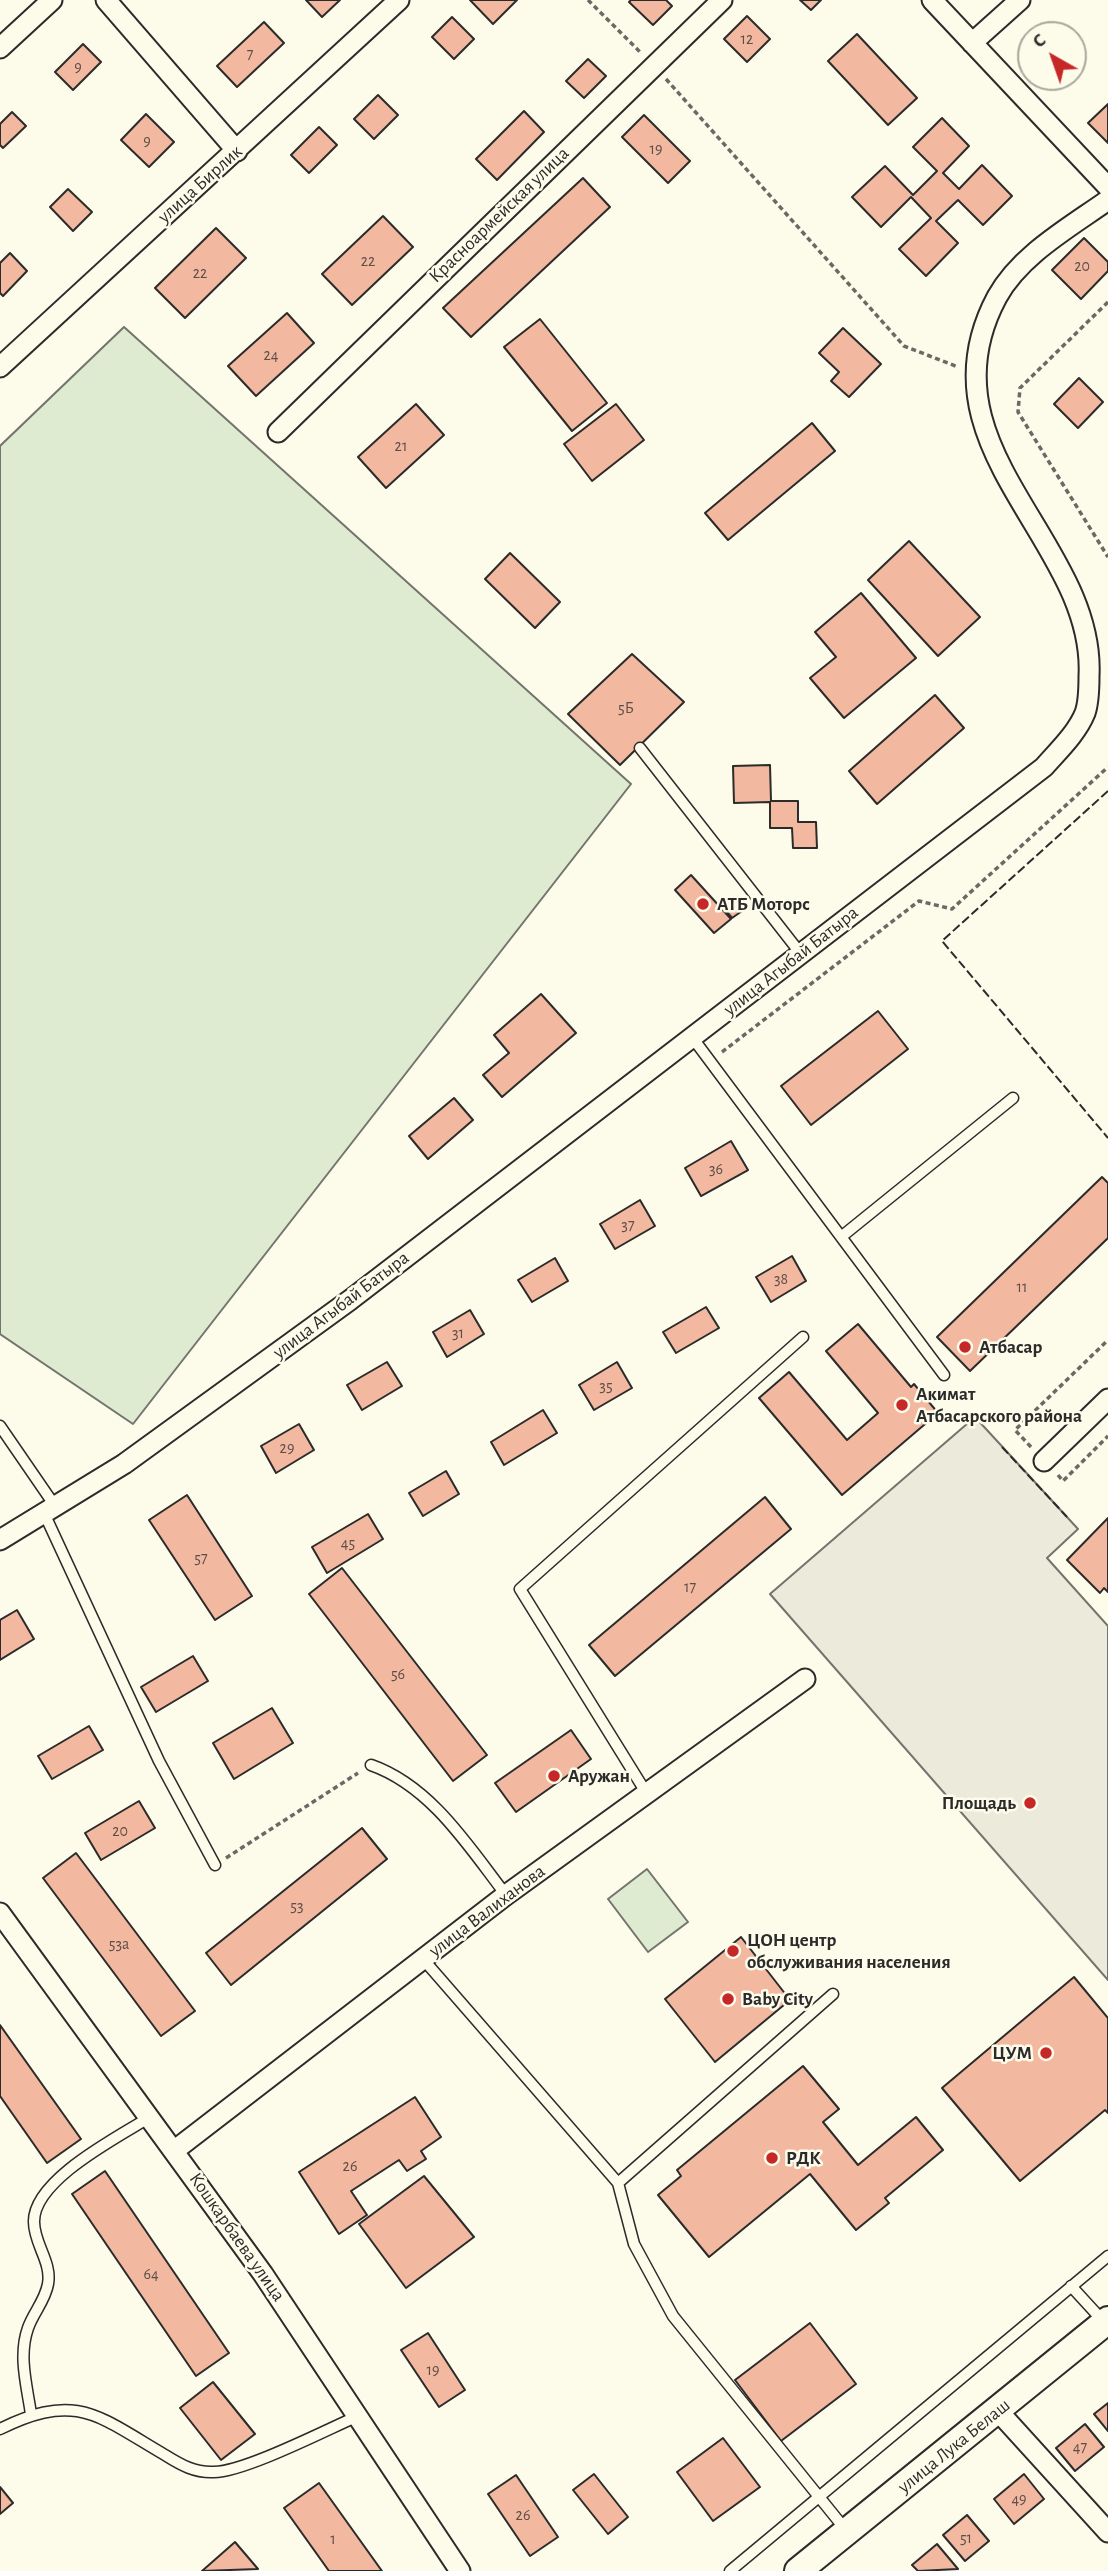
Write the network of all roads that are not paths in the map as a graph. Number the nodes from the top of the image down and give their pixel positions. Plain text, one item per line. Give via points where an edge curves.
1 (52, 0) edge
2 (106, 0) edge
3 (399, 0) edge
4 (722, 0) edge
5 (932, 0) edge
6 (1020, 0) edge
7 (972, 43) junction
8 (0, 48) edge
9 (237, 151) junction
10 (1108, 187) edge
11 (1108, 200) edge
12 (0, 367) edge
13 (278, 432) dead end
14 (640, 748) dead end
15 (801, 954) junction
16 (692, 1037) junction
17 (1013, 1098) dead end
18 (841, 1237) junction
19 (803, 1337) dead end
20 (944, 1374) dead end
21 (1108, 1399) edge
22 (0, 1426) edge
23 (1044, 1461) road end
24 (49, 1509) junction
25 (0, 1540) edge
26 (805, 1679) dead end
27 (371, 1765) road end
28 (647, 1795) junction
29 (215, 1865) road end
30 (506, 1895) junction
31 (0, 1913) edge
32 (423, 1959) junction
33 (833, 1994) dead end
34 (150, 2117) junction
35 (175, 2150) junction
36 (618, 2183) junction
37 (1108, 2256) edge
38 (1071, 2286) junction
39 (1106, 2321) edge
40 (998, 2411) junction
41 (31, 2414) junction
42 (358, 2416) junction
43 (0, 2429) edge
44 (820, 2497) junction
45 (847, 2532) junction
46 (1108, 2532) edge
47 (460, 2571) edge
48 (730, 2571) edge
49 (798, 2571) edge

1 - 8 street
2 - 9 street
3 - 9 street, улица Бирлик
4 - 13 street, Красноармейская улица
5 - 7 street
6 - 7 street
7 - 10 street
9 - 12 street, улица Бирлик
11 - 15 street, улица Агыбай Батыра via 1022,265 997,296 978,346 976,374 981,419 1005,476 1064,579 1081,622 1090,651 1086,712 1044,767
14 - 15 lane
15 - 16 street, улица Агыбай Батыра
16 - 18 lane
16 - 24 street, улица Агыбай Батыра via 350,1300 124,1464
17 - 18 lane
18 - 20 lane
19 - 28 lane via 520,1589
21 - 23 street
22 - 24 lane
24 - 25 street, улица Агыбай Батыра
24 - 29 lane via 159,1761
26 - 28 street, улица Валиханова
27 - 30 lane via 392,1772 450,1821
28 - 30 street, улица Валиханова
30 - 32 street, улица Валиханова
31 - 34 street, Кошкарбаева улица
32 - 35 street, улица Валиханова
32 - 36 lane
33 - 36 lane
34 - 35 street, Кошкарбаева улица
34 - 41 lane via 62,2175 42,2196 34,2222 50,2274 22,2355
35 - 42 street, Кошкарбаева улица
36 - 44 lane via 634,2244 673,2316
37 - 38 lane
38 - 39 lane
38 - 44 lane
39 - 40 main road, улица Лука Белаш
40 - 45 main road, улица Лука Белаш
40 - 46 street
41 - 42 lane via 57,2408 90,2412 191,2470 216,2473
41 - 43 lane
42 - 47 street, Кошкарбаева улица
44 - 45 lane
44 - 48 lane
45 - 49 main road, улица Лука Белаш

